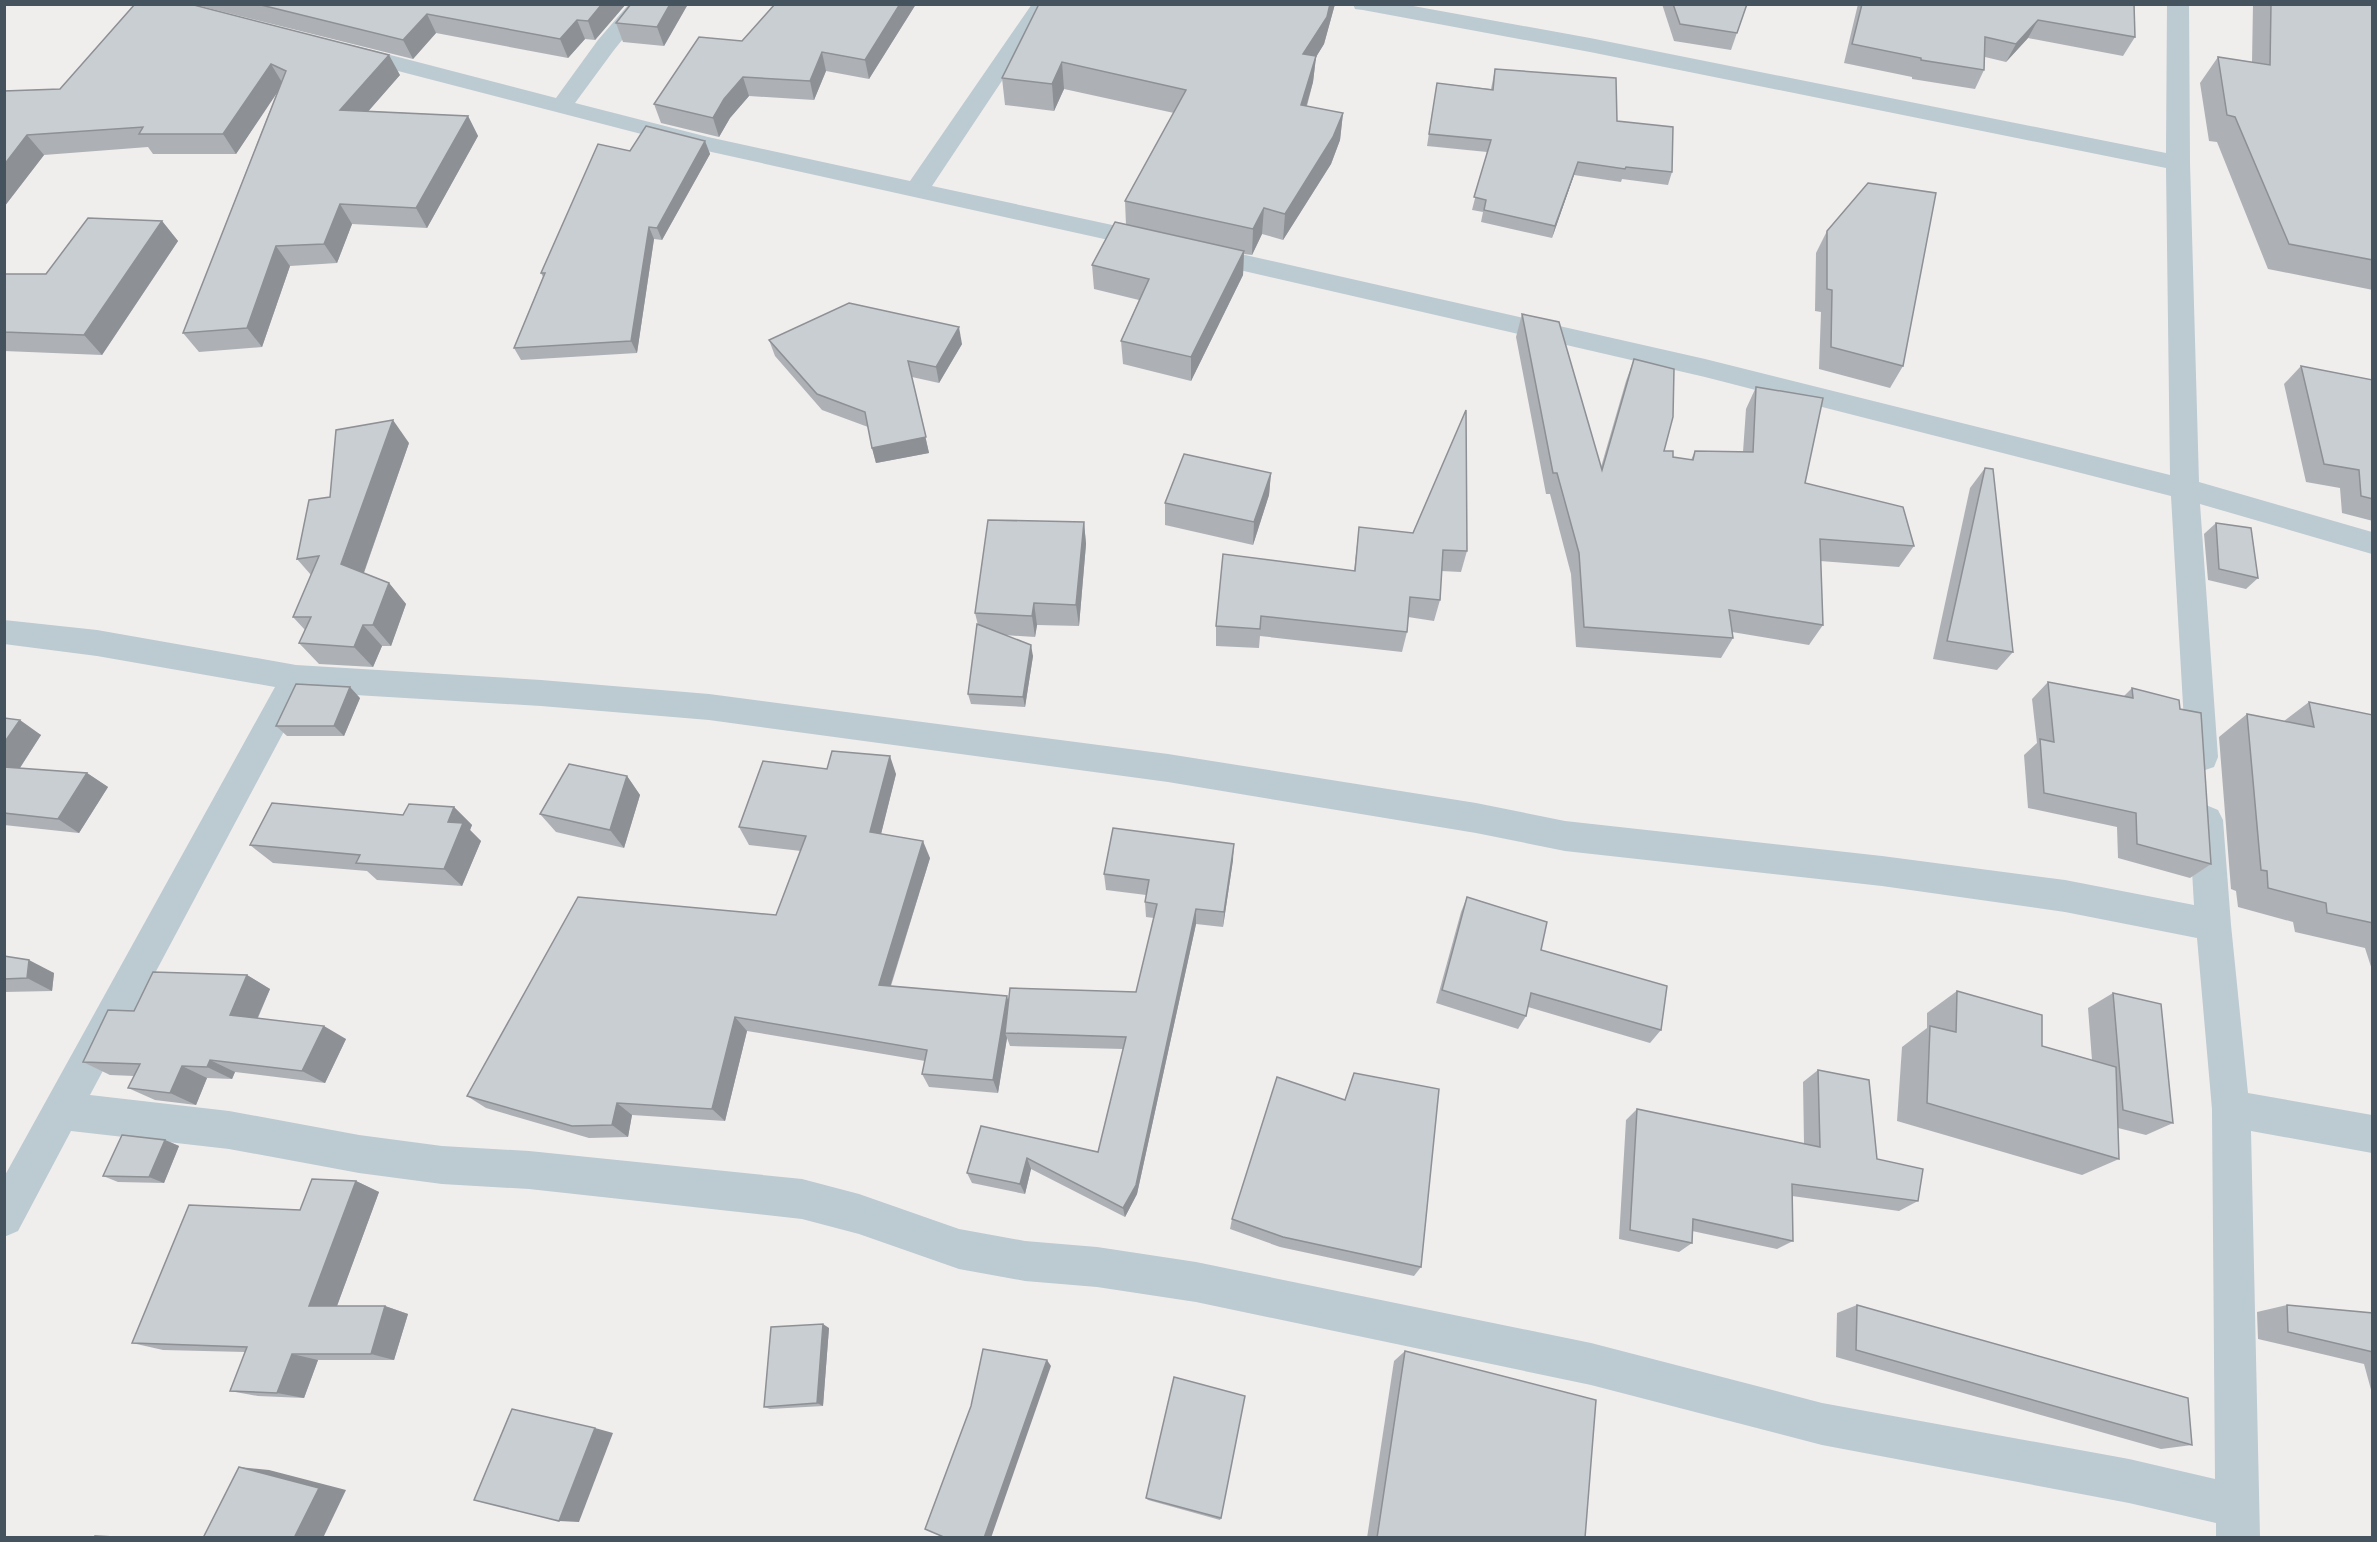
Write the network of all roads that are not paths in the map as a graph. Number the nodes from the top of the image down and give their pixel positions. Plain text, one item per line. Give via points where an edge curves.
1 (641, 4) edge
2 (1043, 4) edge
3 (1363, 4) edge
4 (2178, 4) edge
5 (334, 48) edge
6 (562, 105) junction
7 (2178, 163) junction
8 (917, 189) junction
9 (2184, 489) junction
10 (2373, 543) edge
11 (4, 632) edge
12 (296, 678) junction
13 (2213, 925) junction
14 (2231, 1109) junction
15 (63, 1111) junction
16 (2373, 1134) edge
17 (4, 1217) edge
18 (2238, 1522) edge

1 - 6 street
2 - 8 street
3 - 7 street via 1590,45
4 - 7 street
5 - 6 street
6 - 8 street via 707,144
7 - 9 street
8 - 9 street via 1694,366
9 - 10 street
9 - 13 street
11 - 12 street via 97,643
12 - 13 street via 709,707 1168,768 1565,836 1882,871 2065,896
12 - 15 street
13 - 14 street
14 - 16 street
14 - 18 street
15 - 17 street
15 - 18 street via 230,1130 442,1165 529,1170 802,1199 859,1214 959,1249 1196,1282 1591,1364 1822,1424 2129,1480

